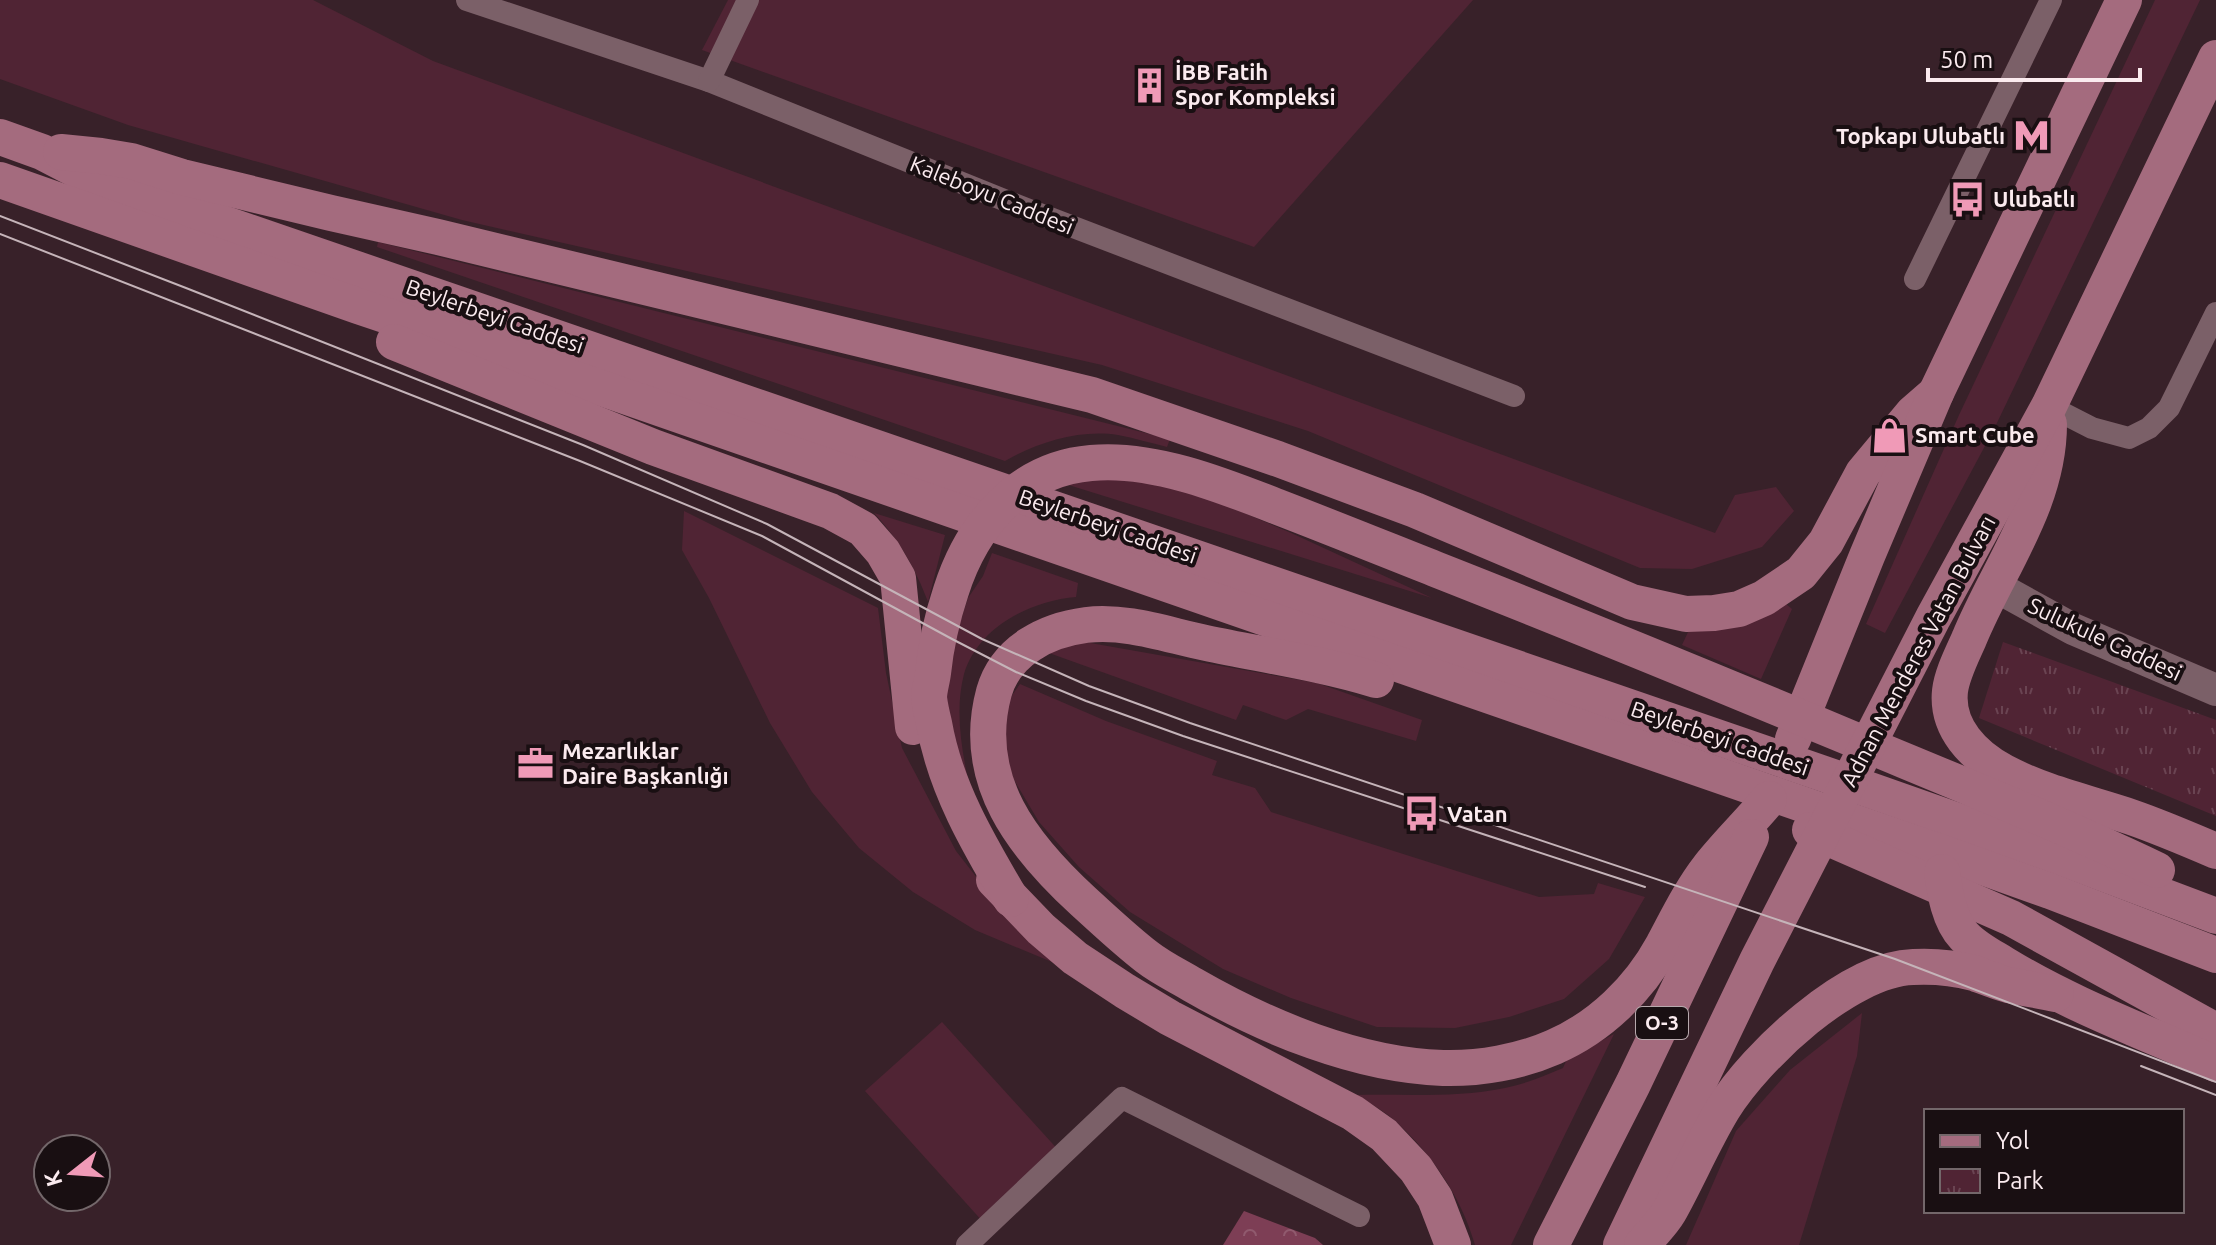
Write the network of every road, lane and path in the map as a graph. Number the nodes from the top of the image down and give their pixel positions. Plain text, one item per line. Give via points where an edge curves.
1 (467, 0) edge
2 (748, 0) edge
3 (2051, 0) edge
4 (2124, 0) edge
5 (2212, 72) edge
6 (709, 81) junction
7 (0, 137) edge
8 (42, 152) junction
9 (0, 180) edge
10 (228, 259) junction
11 (1915, 279) dead end
12 (2216, 313) edge
13 (1936, 393) junction
14 (1514, 396) dead end
15 (2049, 406) junction
16 (1995, 586) junction
17 (2216, 690) edge
18 (1486, 696) junction
19 (1632, 745) junction
20 (2053, 792) junction
21 (1769, 799) junction
22 (2216, 851) edge
23 (1011, 899) junction
24 (2216, 901) edge
25 (2216, 916) edge
26 (2216, 955) edge
27 (2056, 994) junction
28 (2216, 1031) edge
29 (2216, 1064) edge
30 (1359, 1216) dead end
31 (967, 1245) edge
32 (1453, 1245) edge
33 (1551, 1245) edge
34 (1621, 1245) edge
35 (1642, 1245) edge

1 - 6 street, Kaleboyu Caddesi
2 - 6 street
3 - 11 street
4 - 13 main road
5 - 15 main road, Adnan Menderes Vatan Bulvarı
6 - 14 street, Kaleboyu Caddesi via 1043,216
7 - 8 main road, Beylerbeyi Caddesi
8 - 13 main road via 131,161 1092,395 1415,510 1632,602 1686,614 1739,609 1801,573 1826,542 1863,473
8 - 25 main road, Beylerbeyi Caddesi via 92,178 1830,776
9 - 10 main road, Beylerbeyi Caddesi
10 - 18 main road, Beylerbeyi Caddesi
10 - 23 main road via 286,296 375,334 653,447 830,511 863,529 898,578 913,731 927,771 975,859
12 - 15 street via 2169,408 2149,428 2129,438 2092,428
13 - 21 main road, O-3
15 - 16 main road via 2049,440 2036,500
15 - 34 main road, Adnan Menderes Vatan Bulvarı via 1757,961
16 - 17 street, Sulukule Caddesi via 2073,629
16 - 20 main road via 1959,662 1950,690 1951,712 1969,748 2004,772
18 - 19 main road, Beylerbeyi Caddesi
18 - 21 main road via 1427,692 1120,624 1091,624 1046,635 1013,659 992,702 990,758 1016,827 1034,852 1149,959 1225,1003 1325,1044 1443,1068 1534,1055 1604,1017 1654,960 1708,868
19 - 26 main road, Beylerbeyi Caddesi via 2020,880
19 - 28 main road via 1661,766 1740,805 2011,918
20 - 22 main road
20 - 27 main road via 1998,791 1972,801 1953,826 1942,871 1963,935
21 - 33 main road, O-3
23 - 24 main road via 960,806 938,748 929,698 940,623 973,541 1001,503 1044,475 1093,462 1166,470 1227,487 1939,774
23 - 32 main road via 1075,958 1125,991 1353,1113 1384,1135 1429,1189
27 - 29 main road
27 - 35 main road via 1972,973 1913,967 1892,969 1823,1006 1787,1034 1724,1107 1667,1215
30 - 31 street via 1122,1098

